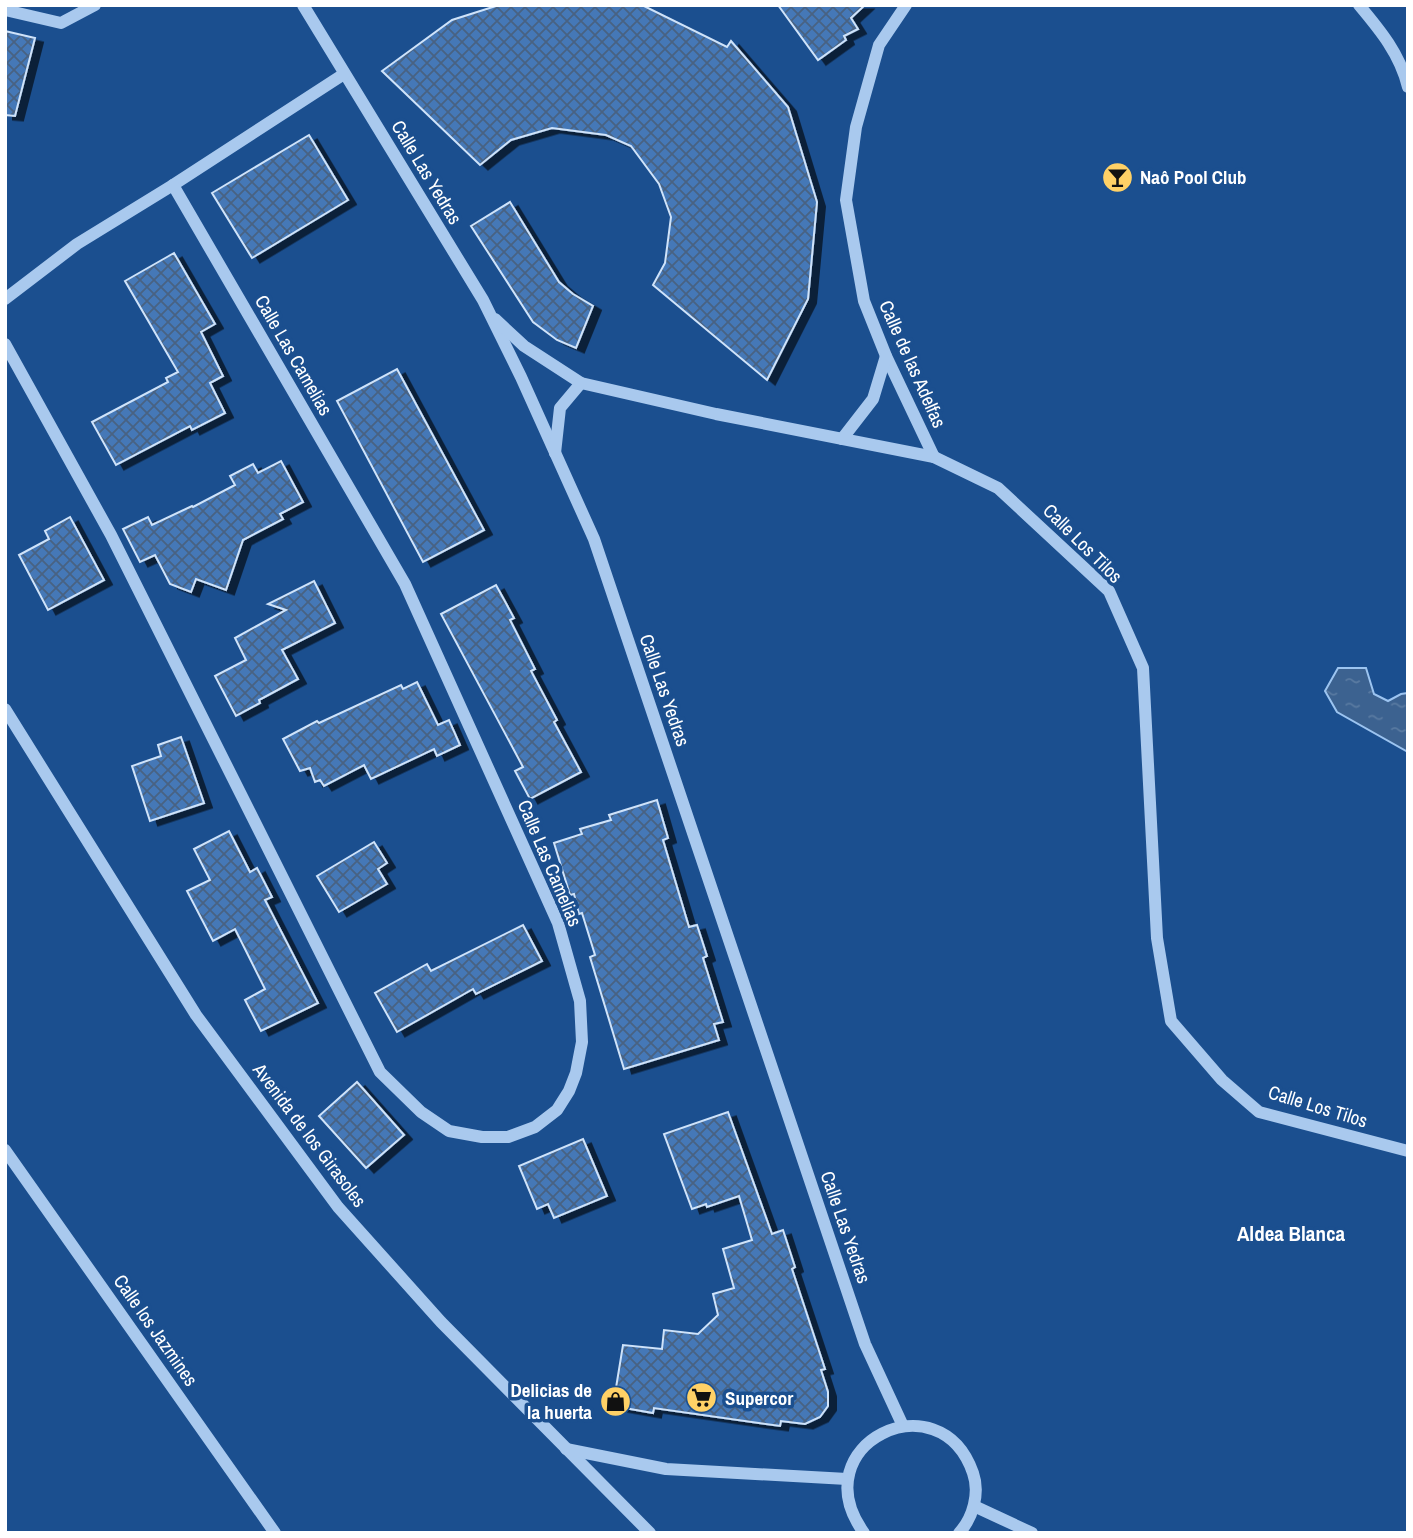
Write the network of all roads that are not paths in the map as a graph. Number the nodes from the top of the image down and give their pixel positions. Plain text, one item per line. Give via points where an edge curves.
1 (95, 5) edge
2 (303, 5) edge
3 (906, 5) edge
4 (1359, 5) edge
5 (5, 10) edge
6 (344, 74) junction
7 (1408, 87) edge
8 (173, 185) junction
9 (5, 299) edge
10 (490, 315) junction
11 (5, 344) edge
12 (886, 356) junction
13 (581, 383) junction
14 (842, 439) junction
15 (555, 453) junction
16 (934, 457) junction
17 (7, 714) edge
18 (5, 1150) edge
19 (1408, 1151) edge
20 (902, 1426) junction
21 (565, 1449) junction
22 (847, 1479) junction
23 (974, 1506) junction
24 (275, 1533) edge
25 (650, 1533) edge
26 (864, 1533) edge
27 (959, 1533) edge
28 (1032, 1533) edge

1 - 5 street via 61,23
2 - 6 street, Calle Las Yedras
3 - 12 street, Calle de las Adelfas via 879,45 856,127 846,200 864,301
4 - 7 street via 1386,36
6 - 8 street
6 - 10 street, Calle Las Yedras
8 - 9 street via 77,244
8 - 11 street, Calle Las Camelias via 405,584 558,923 580,1001 582,1042 569,1091 556,1110 535,1127 508,1137 449,1131 421,1112 380,1072 111,535
10 - 13 street, Calle Los Tilos via 524,346
10 - 15 street, Calle Las Yedras
12 - 14 street via 873,399
12 - 16 street, Calle de las Adelfas
13 - 14 street, Calle Los Tilos
13 - 15 street via 560,408
14 - 16 street, Calle Los Tilos
15 - 20 street, Calle Las Yedras via 594,539 865,1344
16 - 19 street, Calle Los Tilos via 998,488 1109,591 1143,668 1157,938 1171,1021 1222,1080 1259,1112
17 - 21 street, Avenida de los Girasoles via 196,1015 338,1207 441,1322
18 - 24 street, Calle los Jazmines
20 - 22 street via 883,1431 866,1443
20 - 23 street via 928,1427 951,1438 968,1457 976,1481
21 - 22 street via 666,1469
21 - 25 street, Avenida de los Girasoles
22 - 26 street via 847,1500
23 - 27 street
23 - 28 street

